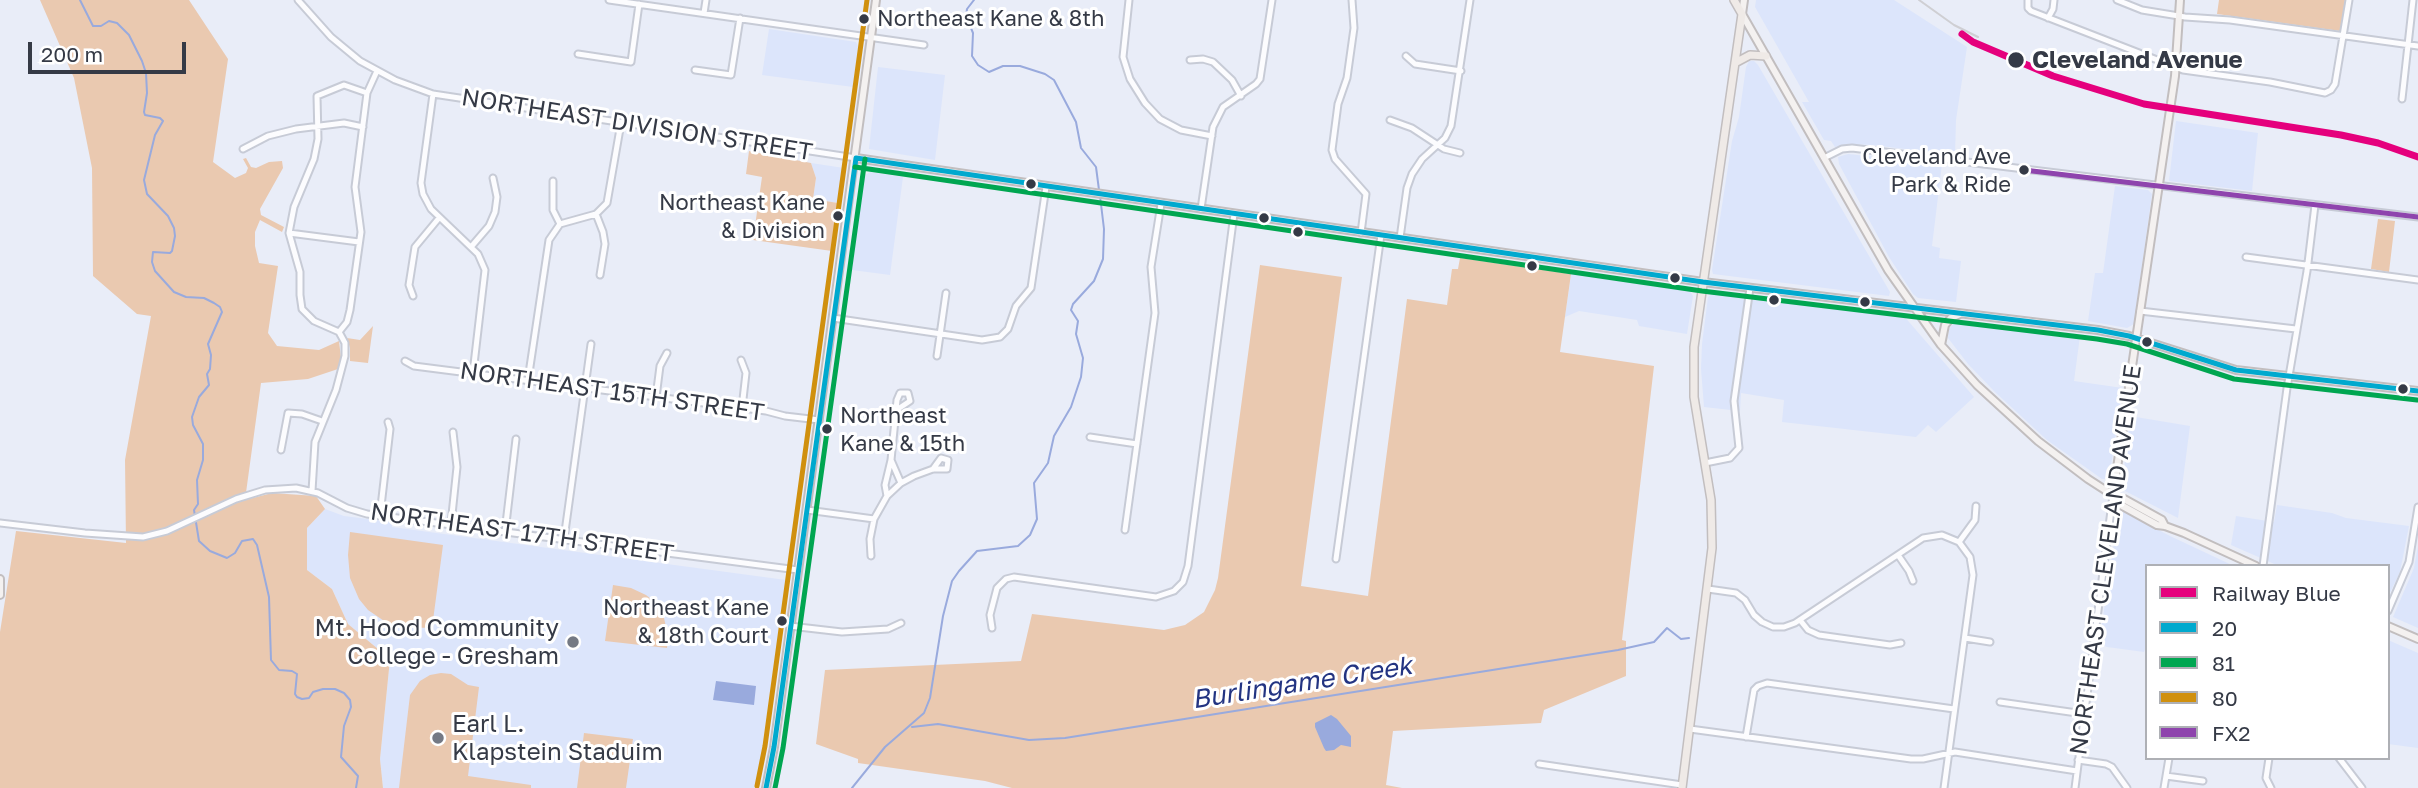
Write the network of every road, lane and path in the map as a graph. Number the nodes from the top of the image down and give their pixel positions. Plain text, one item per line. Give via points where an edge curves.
1 (299, 0) edge
2 (609, 0) edge
3 (706, 0) edge
4 (876, 0) edge
5 (1129, 0) edge
6 (1272, 0) edge
7 (1352, 0) edge
8 (1470, 0) edge
9 (1734, 0) edge
10 (1744, 0) edge
11 (2028, 0) edge
12 (2054, 0) edge
13 (2117, 0) edge
14 (2180, 0) edge
15 (2349, 0) edge
16 (2413, 0) edge
17 (639, 4) junction
18 (704, 13) junction
19 (1742, 14) junction
20 (2178, 16) junction
21 (740, 18) junction
22 (2048, 18) junction
23 (871, 36) junction
24 (2344, 36) junction
25 (924, 45) dead end
26 (2407, 45) junction
27 (2418, 46) edge
28 (578, 54) dead end
29 (1406, 56) dead end
30 (1766, 56) junction
31 (1190, 60) dead end
32 (1735, 63) junction
33 (2176, 67) junction
34 (695, 70) dead end
35 (377, 71) junction
36 (1461, 71) junction
37 (367, 93) junction
38 (433, 94) junction
39 (1241, 96) junction
40 (2402, 99) dead end
41 (1390, 120) dead end
42 (621, 123) junction
43 (318, 126) junction
44 (363, 127) junction
45 (1212, 136) junction
46 (1438, 146) junction
47 (243, 149) dead end
48 (1460, 153) dead end
49 (856, 158) junction
50 (1824, 158) junction
51 (493, 178) dead end
52 (553, 181) dead end
53 (2159, 186) junction
54 (1046, 187) junction
55 (1161, 204) junction
56 (2315, 205) junction
57 (1201, 209) junction
58 (596, 214) junction
59 (1234, 214) junction
60 (2418, 217) edge
61 (439, 218) junction
62 (559, 224) junction
63 (289, 233) junction
64 (1361, 233) junction
65 (1381, 235) junction
66 (1400, 238) junction
67 (359, 242) junction
68 (471, 247) junction
69 (2246, 257) dead end
70 (2308, 265) junction
71 (600, 275) dead end
72 (2418, 280) edge
73 (1703, 282) junction
74 (1750, 288) junction
75 (946, 293) dead end
76 (413, 296) dead end
77 (1912, 307) junction
78 (2140, 311) junction
79 (1962, 313) junction
80 (833, 318) junction
81 (2296, 329) junction
82 (339, 332) junction
83 (940, 334) junction
84 (2136, 339) junction
85 (591, 344) dead end
86 (1941, 345) junction
87 (667, 353) dead end
88 (937, 356) dead end
89 (741, 360) dead end
90 (405, 361) dead end
91 (473, 373) junction
92 (2289, 377) junction
93 (528, 380) junction
94 (584, 388) junction
95 (2418, 391) edge
96 (656, 397) junction
97 (742, 408) junction
98 (898, 408) dead end
99 (819, 420) junction
100 (322, 421) junction
101 (388, 422) dead end
102 (453, 432) dead end
103 (1090, 437) dead end
104 (516, 439) dead end
105 (1137, 443) junction
106 (281, 450) dead end
107 (891, 460) junction
108 (1705, 463) junction
109 (933, 469) dead end
110 (901, 483) junction
111 (312, 491) junction
112 (887, 496) junction
113 (2116, 497) junction
114 (1976, 506) dead end
115 (2418, 507) edge
116 (807, 510) junction
117 (380, 516) junction
118 (874, 519) junction
119 (0, 523) edge
120 (451, 524) junction
121 (1125, 530) dead end
122 (505, 532) junction
123 (564, 539) junction
124 (1959, 542) junction
125 (1898, 555) junction
126 (871, 556) dead end
127 (1336, 559) dead end
128 (2251, 564) edge
129 (2263, 564) edge
130 (798, 570) junction
131 (0, 579) edge
132 (1913, 581) dead end
133 (1709, 589) junction
134 (0, 595) edge
135 (2390, 606) edge
136 (1800, 620) junction
137 (901, 623) dead end
138 (790, 626) junction
139 (2390, 627) edge
140 (992, 628) dead end
141 (1965, 638) junction
142 (2418, 639) edge
143 (1990, 642) dead end
144 (1901, 643) dead end
145 (2000, 702) dead end
146 (1954, 709) junction
147 (2084, 714) junction
148 (1690, 729) junction
149 (1746, 737) junction
150 (1948, 754) junction
151 (2078, 760) junction
152 (2169, 760) edge
153 (2269, 760) edge
154 (2340, 760) edge
155 (1539, 764) dead end
156 (2077, 771) junction
157 (2166, 776) junction
158 (2203, 781) dead end
159 (1682, 787) edge
160 (2358, 787) edge
161 (766, 788) edge
162 (1944, 788) edge
163 (2074, 788) edge
164 (2127, 788) edge
165 (2164, 788) edge
166 (2271, 788) edge

1 - 35 street, NORTHEAST DIVISION STREET via 338,43
2 - 17 street
3 - 18 street
4 - 23 main road
5 - 45 street via 1124,65 1135,87 1151,111 1168,125
6 - 39 street via 1262,73
7 - 64 street via 1350,56 1332,150 1366,194
8 - 36 street
9 - 19 highway
10 - 19 main road
11 - 22 street via 2028,8
12 - 22 street
13 - 20 street
14 - 20 main road, NORTHEAST CLEVELAND AVENUE
15 - 24 street
16 - 26 street
17 - 18 street
17 - 28 street via 631,62
18 - 21 street
19 - 30 main road
19 - 32 highway
20 - 24 street
20 - 33 main road, NORTHEAST CLEVELAND AVENUE
21 - 23 street
21 - 34 street via 730,75
22 - 33 street
23 - 25 street
23 - 49 main road
24 - 26 street
24 - 33 street via 2336,84 2322,93
26 - 27 street
26 - 40 street
29 - 36 street via 1415,64
30 - 32 highway via 1750,55
30 - 50 main road
31 - 39 street via 1213,62
32 - 73 highway
33 - 53 main road, NORTHEAST CLEVELAND AVENUE
35 - 37 street
35 - 38 street, NORTHEAST DIVISION STREET
36 - 46 street via 1451,126
37 - 43 street via 341,85 317,96
37 - 44 street
38 - 42 street, NORTHEAST DIVISION STREET
38 - 61 street via 421,183 425,200
39 - 45 street via 1223,107
41 - 46 street
42 - 49 street, NORTHEAST DIVISION STREET
42 - 58 street via 610,198
43 - 44 street via 344,123
43 - 47 street via 268,136
43 - 63 street via 314,159 294,207
44 - 67 street via 355,187
45 - 57 street
46 - 48 street
46 - 66 street via 1412,174
49 - 54 main road, NORTHEAST DIVISION STREET
49 - 80 main road
50 - 53 street via 1852,148
50 - 77 main road
51 - 68 street via 495,212
52 - 62 street via 553,210
53 - 56 street
53 - 78 main road, NORTHEAST CLEVELAND AVENUE
54 - 55 main road, NORTHEAST DIVISION STREET
54 - 83 street via 1031,288 1016,306 1008,329 995,339 982,340
55 - 57 main road, NORTHEAST DIVISION STREET
55 - 105 street via 1151,267 1155,313
56 - 60 street
56 - 70 street
57 - 59 main road, NORTHEAST DIVISION STREET
58 - 62 street
58 - 71 street via 605,238
59 - 64 main road, NORTHEAST DIVISION STREET
59 - 140 street via 1185,576 1174,591 1156,597 1006,579 997,588 990,615
61 - 68 street
61 - 76 street via 415,247 409,285
62 - 93 street via 549,240
63 - 67 street
63 - 82 street via 300,272 302,309 314,321
64 - 65 main road, NORTHEAST DIVISION STREET
65 - 66 main road, NORTHEAST DIVISION STREET
65 - 127 street
66 - 73 main road, NORTHEAST DIVISION STREET
67 - 82 street via 350,310
68 - 91 street via 481,260 485,277
69 - 70 street
70 - 72 street
70 - 81 street
73 - 74 main road, NORTHEAST DIVISION STREET
73 - 108 highway via 1693,377
74 - 77 main road, NORTHEAST DIVISION STREET
74 - 108 street via 1734,401 1739,448 1730,458
75 - 83 street
77 - 79 main road, NORTHEAST DIVISION STREET
77 - 86 main road
78 - 81 street
78 - 84 main road, NORTHEAST CLEVELAND AVENUE
79 - 84 main road, NORTHEAST DIVISION STREET
79 - 86 main road via 1945,325
80 - 83 street
80 - 99 main road
81 - 92 street
82 - 100 street via 345,360
83 - 88 street
84 - 92 main road, NORTHEAST DIVISION STREET via 2226,368
84 - 113 main road, NORTHEAST CLEVELAND AVENUE
85 - 94 street
86 - 113 main road via 2025,430
87 - 96 street via 660,366
89 - 97 street via 746,373
90 - 91 street, NORTHEAST 15TH STREET
91 - 93 street, NORTHEAST 15TH STREET
92 - 95 main road, NORTHEAST DIVISION STREET
92 - 129 street
93 - 94 street, NORTHEAST 15TH STREET
94 - 96 street, NORTHEAST 15TH STREET
94 - 123 street
96 - 97 street, NORTHEAST 15TH STREET
97 - 99 street, NORTHEAST 15TH STREET
98 - 107 street
99 - 116 main road
100 - 106 street via 288,413
100 - 111 street via 313,450
101 - 117 street
102 - 120 street via 457,467
103 - 105 street
104 - 122 street
105 - 121 street
107 - 110 street
107 - 112 street
108 - 133 highway via 1713,523
109 - 110 street
110 - 112 street
111 - 117 street, NORTHEAST 17TH STREET
111 - 119 street, NORTHEAST 17TH STREET via 281,488 250,494 143,537
112 - 118 street
113 - 128 main road via 2119,504 2157,525
113 - 147 street, NORTHEAST CLEVELAND AVENUE
114 - 124 street via 1975,520
115 - 135 street via 2409,562
116 - 118 street
116 - 130 main road
117 - 120 street, NORTHEAST 17TH STREET
118 - 126 street
120 - 122 street, NORTHEAST 17TH STREET
122 - 123 street, NORTHEAST 17TH STREET
123 - 130 street, NORTHEAST 17TH STREET
124 - 125 street via 1942,535 1929,536
124 - 141 street via 1968,551 1973,569
125 - 132 street
125 - 136 street
130 - 138 main road
131 - 134 main road
133 - 136 street via 1740,596 1767,625 1784,627
133 - 148 highway
136 - 144 street via 1819,635
137 - 138 street via 888,629 842,632
138 - 161 main road
139 - 142 main road
141 - 143 street
141 - 146 street
145 - 147 street
146 - 149 street via 1767,683 1758,686 1752,696
146 - 150 street
147 - 151 street, NORTHEAST CLEVELAND AVENUE
148 - 149 street
148 - 159 highway
149 - 150 street via 1911,759
150 - 156 street
150 - 162 street
151 - 156 street, NORTHEAST CLEVELAND AVENUE
151 - 164 street via 2112,767
152 - 157 street
153 - 166 street via 2266,778
154 - 160 street
155 - 159 street
156 - 163 street, NORTHEAST CLEVELAND AVENUE
157 - 158 street
157 - 165 street

